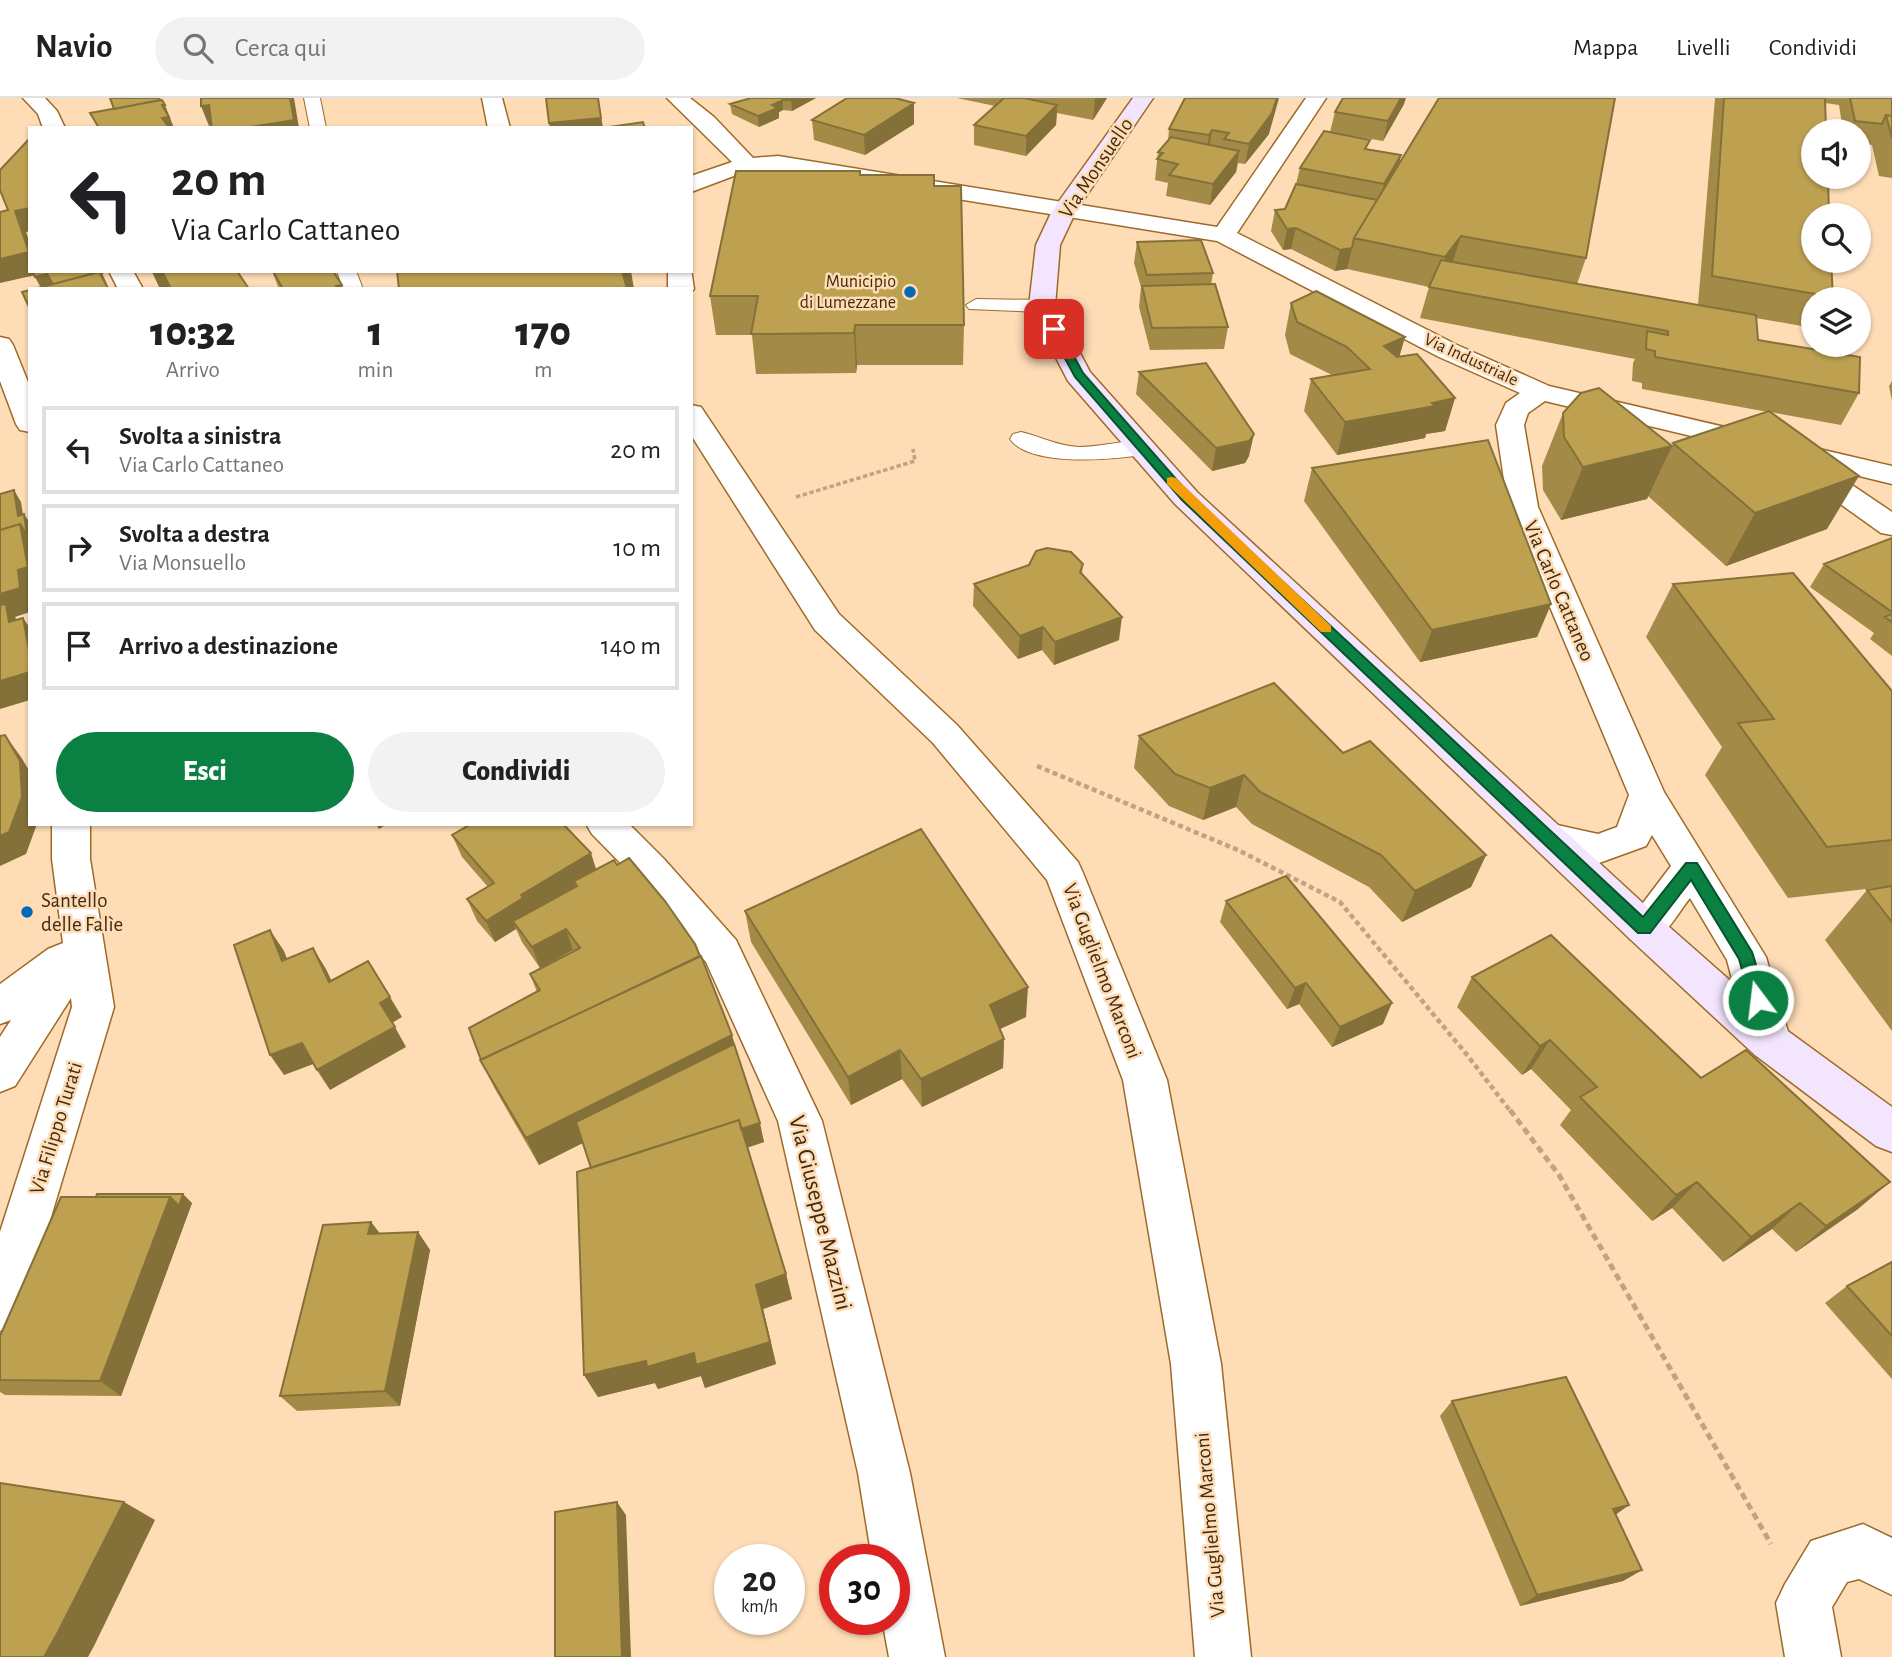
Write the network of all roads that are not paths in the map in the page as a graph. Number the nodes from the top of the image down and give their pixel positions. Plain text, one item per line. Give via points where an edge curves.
1 (33, 98) edge
2 (312, 98) edge
3 (492, 98) edge
4 (677, 98) edge
5 (1143, 98) edge
6 (1316, 98) edge
7 (53, 126) edge
8 (318, 126) edge
9 (499, 126) edge
10 (748, 166) junction
11 (693, 184) edge
12 (1064, 211) junction
13 (1223, 235) junction
14 (976, 306) dead end
15 (1042, 306) junction
16 (0, 345) edge
17 (1540, 392) junction
18 (693, 416) edge
19 (28, 419) edge
20 (1021, 439) dead end
21 (1143, 448) junction
22 (1830, 459) junction
23 (1892, 475) edge
24 (1892, 526) edge
25 (1647, 795) junction
26 (71, 826) edge
27 (606, 826) edge
28 (1548, 837) junction
29 (1691, 868) junction
30 (1644, 928) junction
31 (83, 946) junction
32 (0, 1007) edge
33 (1770, 1042) junction
34 (0, 1073) edge
35 (1892, 1132) edge
36 (0, 1307) edge
37 (1892, 1568) edge
38 (916, 1657) edge
39 (1223, 1657) edge
40 (1813, 1657) edge

1 - 7 street via 47,111
2 - 8 lane
3 - 9 street
4 - 10 street
5 - 12 main road, Via Monsuello
6 - 13 street
10 - 11 street
10 - 12 street via 778,163
12 - 13 street, Via Industriale
12 - 15 main road, Via Monsuello via 1048,245
13 - 17 street, Via Industriale via 1448,351
14 - 15 lane
15 - 21 main road via 1079,374
16 - 19 street
17 - 22 street, Via Industriale
17 - 25 street, Via Carlo Cattaneo via 1516,408 1510,425 1523,508
18 - 39 street, Via Guglielmo Marconi via 827,622 945,734 1064,873 1145,1080 1196,1364
20 - 21 lane via 1039,449 1078,456
21 - 28 main road via 1186,498
22 - 23 street, Via Industriale
22 - 24 street via 1835,487
25 - 28 street via 1633,836 1599,849
25 - 29 street, Via Carlo Cattaneo
26 - 31 street, Via Filippo Turati
27 - 38 street, Via Giuseppe Mazzini via 722,952 800,1121 884,1473
28 - 30 main road
29 - 30 street
29 - 33 street, Via Carlo Cattaneo via 1746,957
30 - 33 main road
31 - 32 street
31 - 34 street
31 - 36 street, Via Filippo Turati via 93,1007
33 - 35 main road
37 - 40 street via 1863,1551 1830,1560 1804,1602

